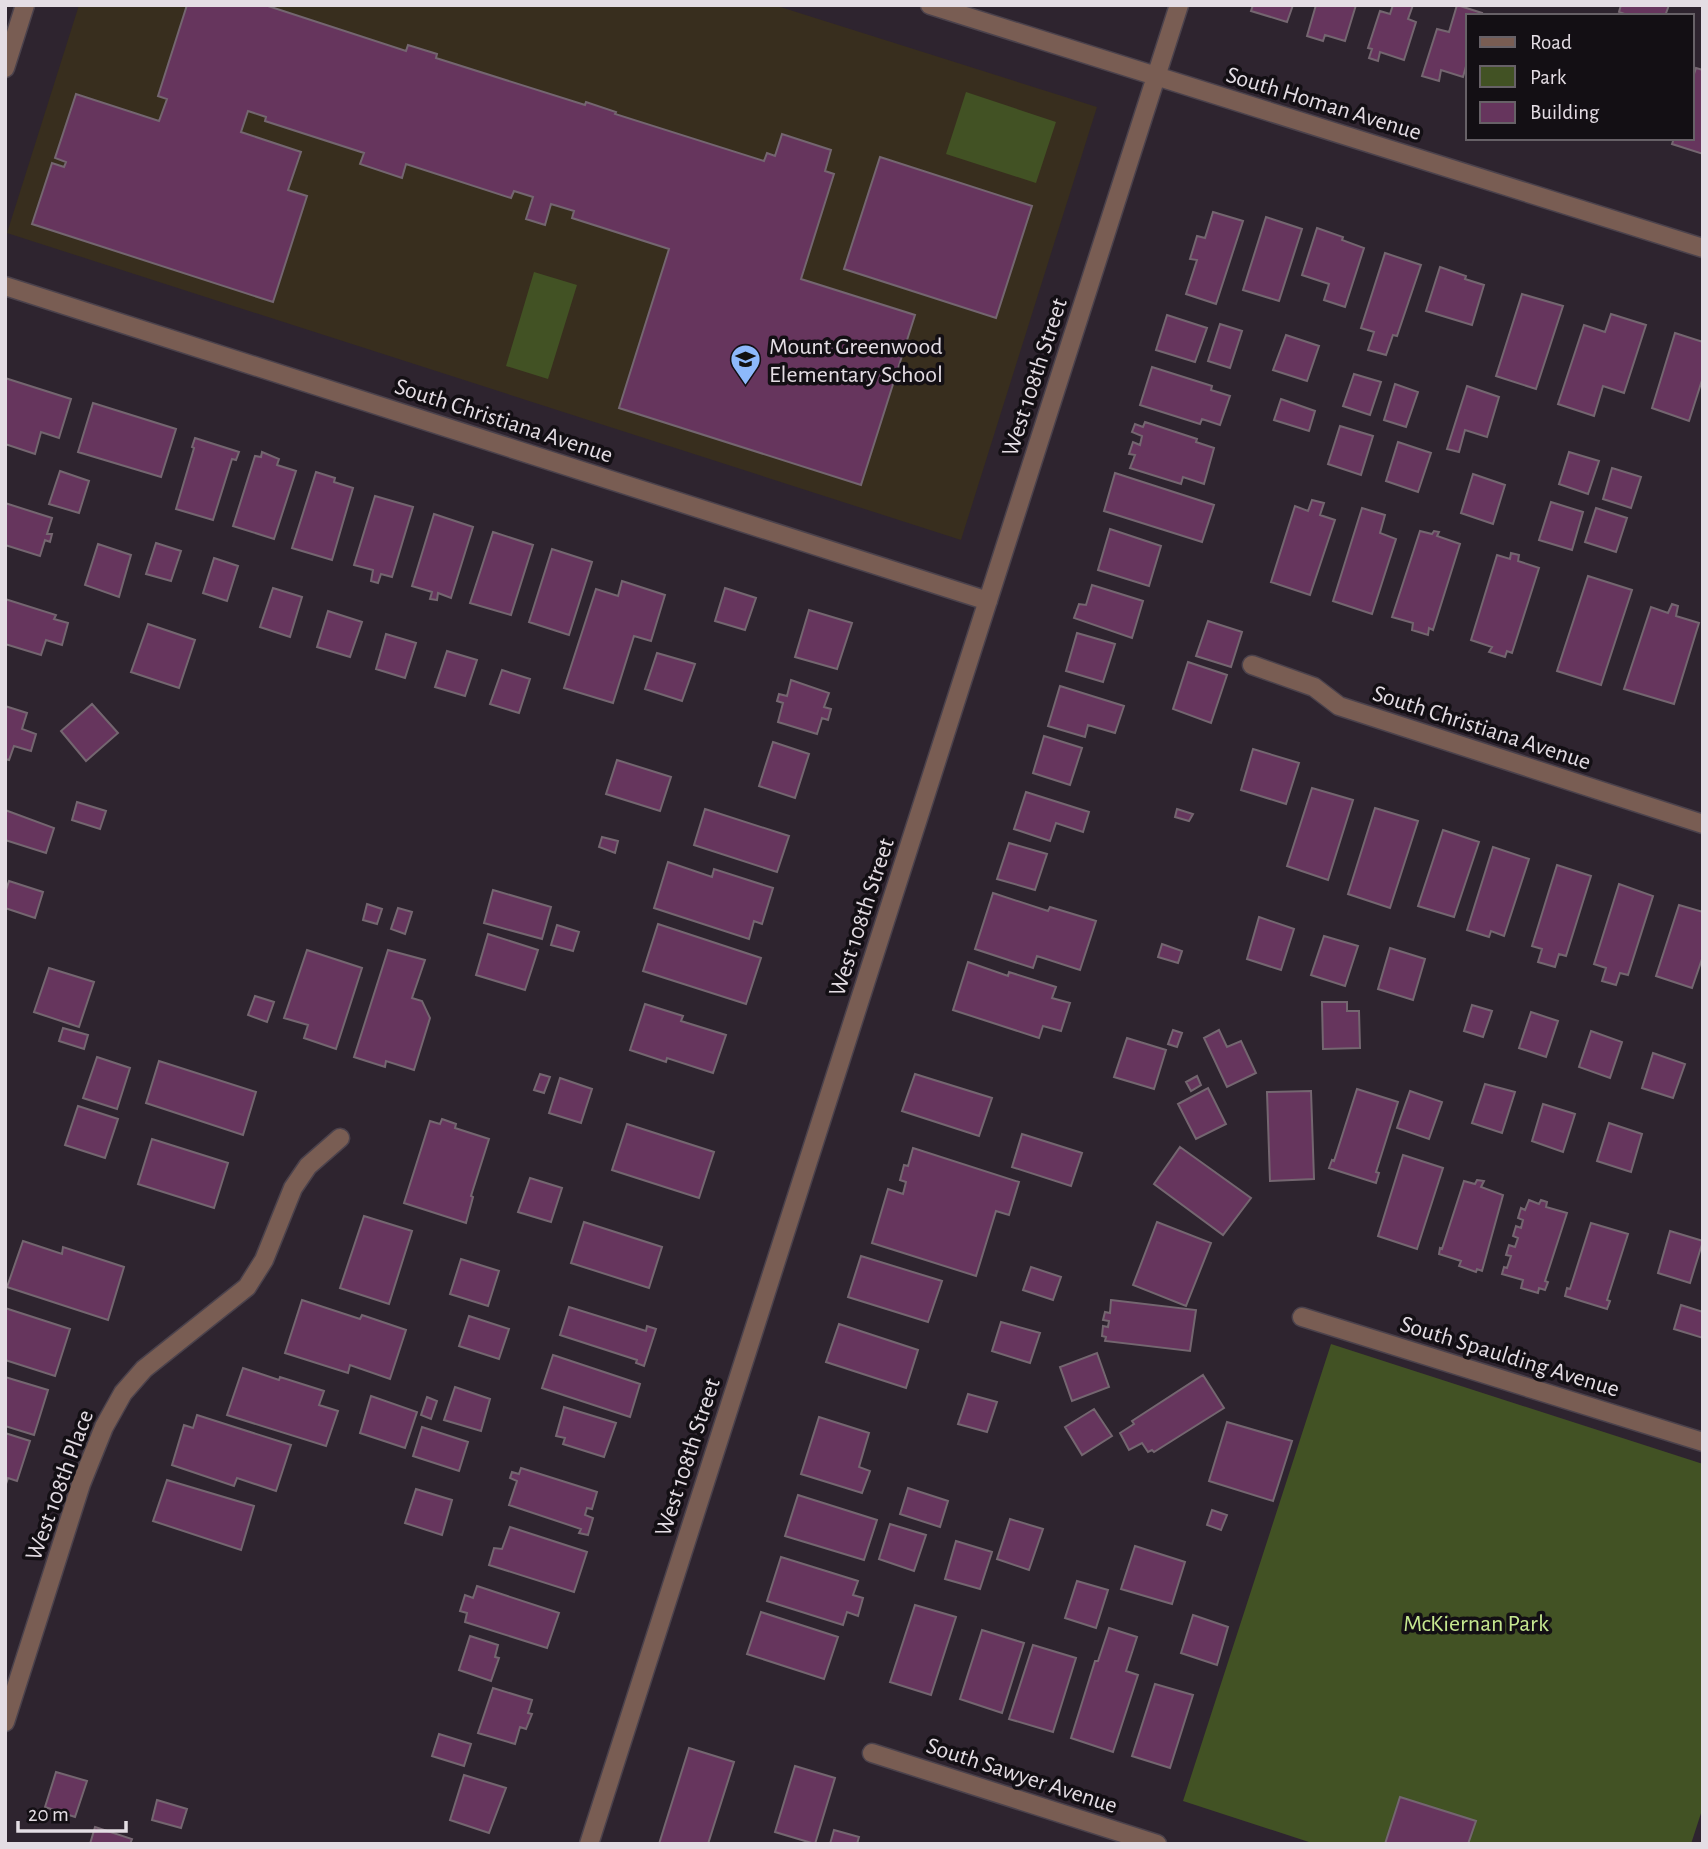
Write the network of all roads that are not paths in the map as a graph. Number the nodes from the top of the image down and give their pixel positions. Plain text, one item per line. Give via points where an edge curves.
1 (25, 5) edge
2 (930, 5) edge
3 (1179, 5) edge
4 (5, 68) edge
5 (1157, 76) junction
6 (1703, 248) edge
7 (5, 286) edge
8 (988, 601) junction
9 (1252, 665) dead end
10 (1703, 824) edge
11 (340, 1138) dead end
12 (1302, 1317) dead end
13 (1703, 1442) edge
14 (5, 1722) edge
15 (872, 1753) dead end
16 (589, 1844) edge
17 (1157, 1844) edge

1 - 4 street
2 - 5 street, South Homan Avenue
3 - 5 street, West 108th Street
5 - 6 street, South Homan Avenue
5 - 8 street, West 108th Street
7 - 8 street, South Christiana Avenue
8 - 16 street, West 108th Street
9 - 10 street, South Christiana Avenue via 1314,687 1339,706
11 - 14 street, West 108th Place via 308,1166 293,1188 264,1260 247,1287 144,1369 123,1393 81,1484
12 - 13 street, South Spaulding Avenue
15 - 17 street, South Sawyer Avenue

